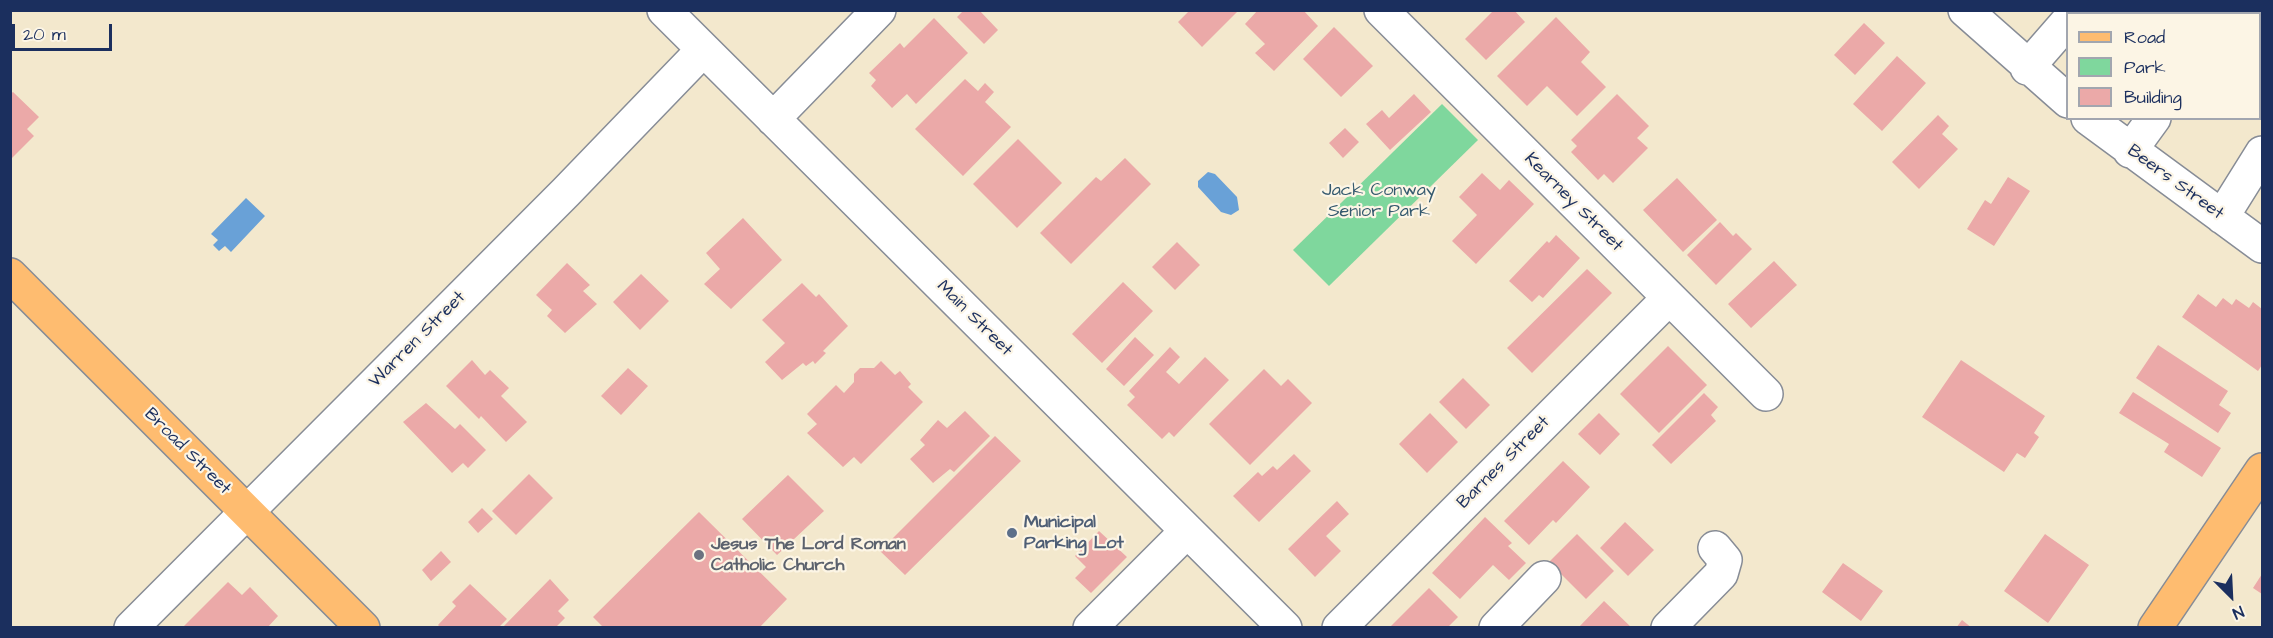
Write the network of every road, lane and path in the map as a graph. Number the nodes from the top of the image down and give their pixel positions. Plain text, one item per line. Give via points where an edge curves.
1 (664, 10) edge
2 (879, 10) edge
3 (1381, 10) edge
4 (1965, 10) edge
5 (2066, 22) edge
6 (704, 50) junction
7 (2027, 68) junction
8 (2066, 100) edge
9 (773, 119) junction
10 (2091, 120) edge
11 (2152, 120) edge
12 (2130, 150) junction
13 (2262, 153) edge
14 (2222, 217) junction
15 (2262, 246) edge
16 (10, 275) edge
17 (1669, 298) junction
18 (1766, 394) dead end
19 (2262, 470) edge
20 (247, 511) junction
21 (1187, 531) junction
22 (1715, 548) dead end
23 (1544, 578) dead end
24 (131, 627) edge
25 (363, 627) edge
26 (1090, 627) edge
27 (1285, 627) edge
28 (1339, 627) edge
29 (1496, 627) edge
30 (1668, 627) edge
31 (2155, 627) edge

1 - 6 street, Main Street
2 - 9 street
3 - 17 street, Kearney Street
4 - 7 street
5 - 7 street
6 - 9 street, Main Street
6 - 20 street, Warren Street
7 - 8 street
9 - 21 street, Main Street
10 - 12 street, Beers Street
11 - 12 street
12 - 14 street, Beers Street
13 - 14 street
14 - 15 street, Beers Street
16 - 20 main road, Broad Street
17 - 18 street, Kearney Street
17 - 28 street, Barnes Street
19 - 31 main road
20 - 24 street, Warren Street
20 - 25 main road, Broad Street
21 - 26 street
21 - 27 street, Main Street
22 - 30 street via 1725,560 1724,569
23 - 29 street

